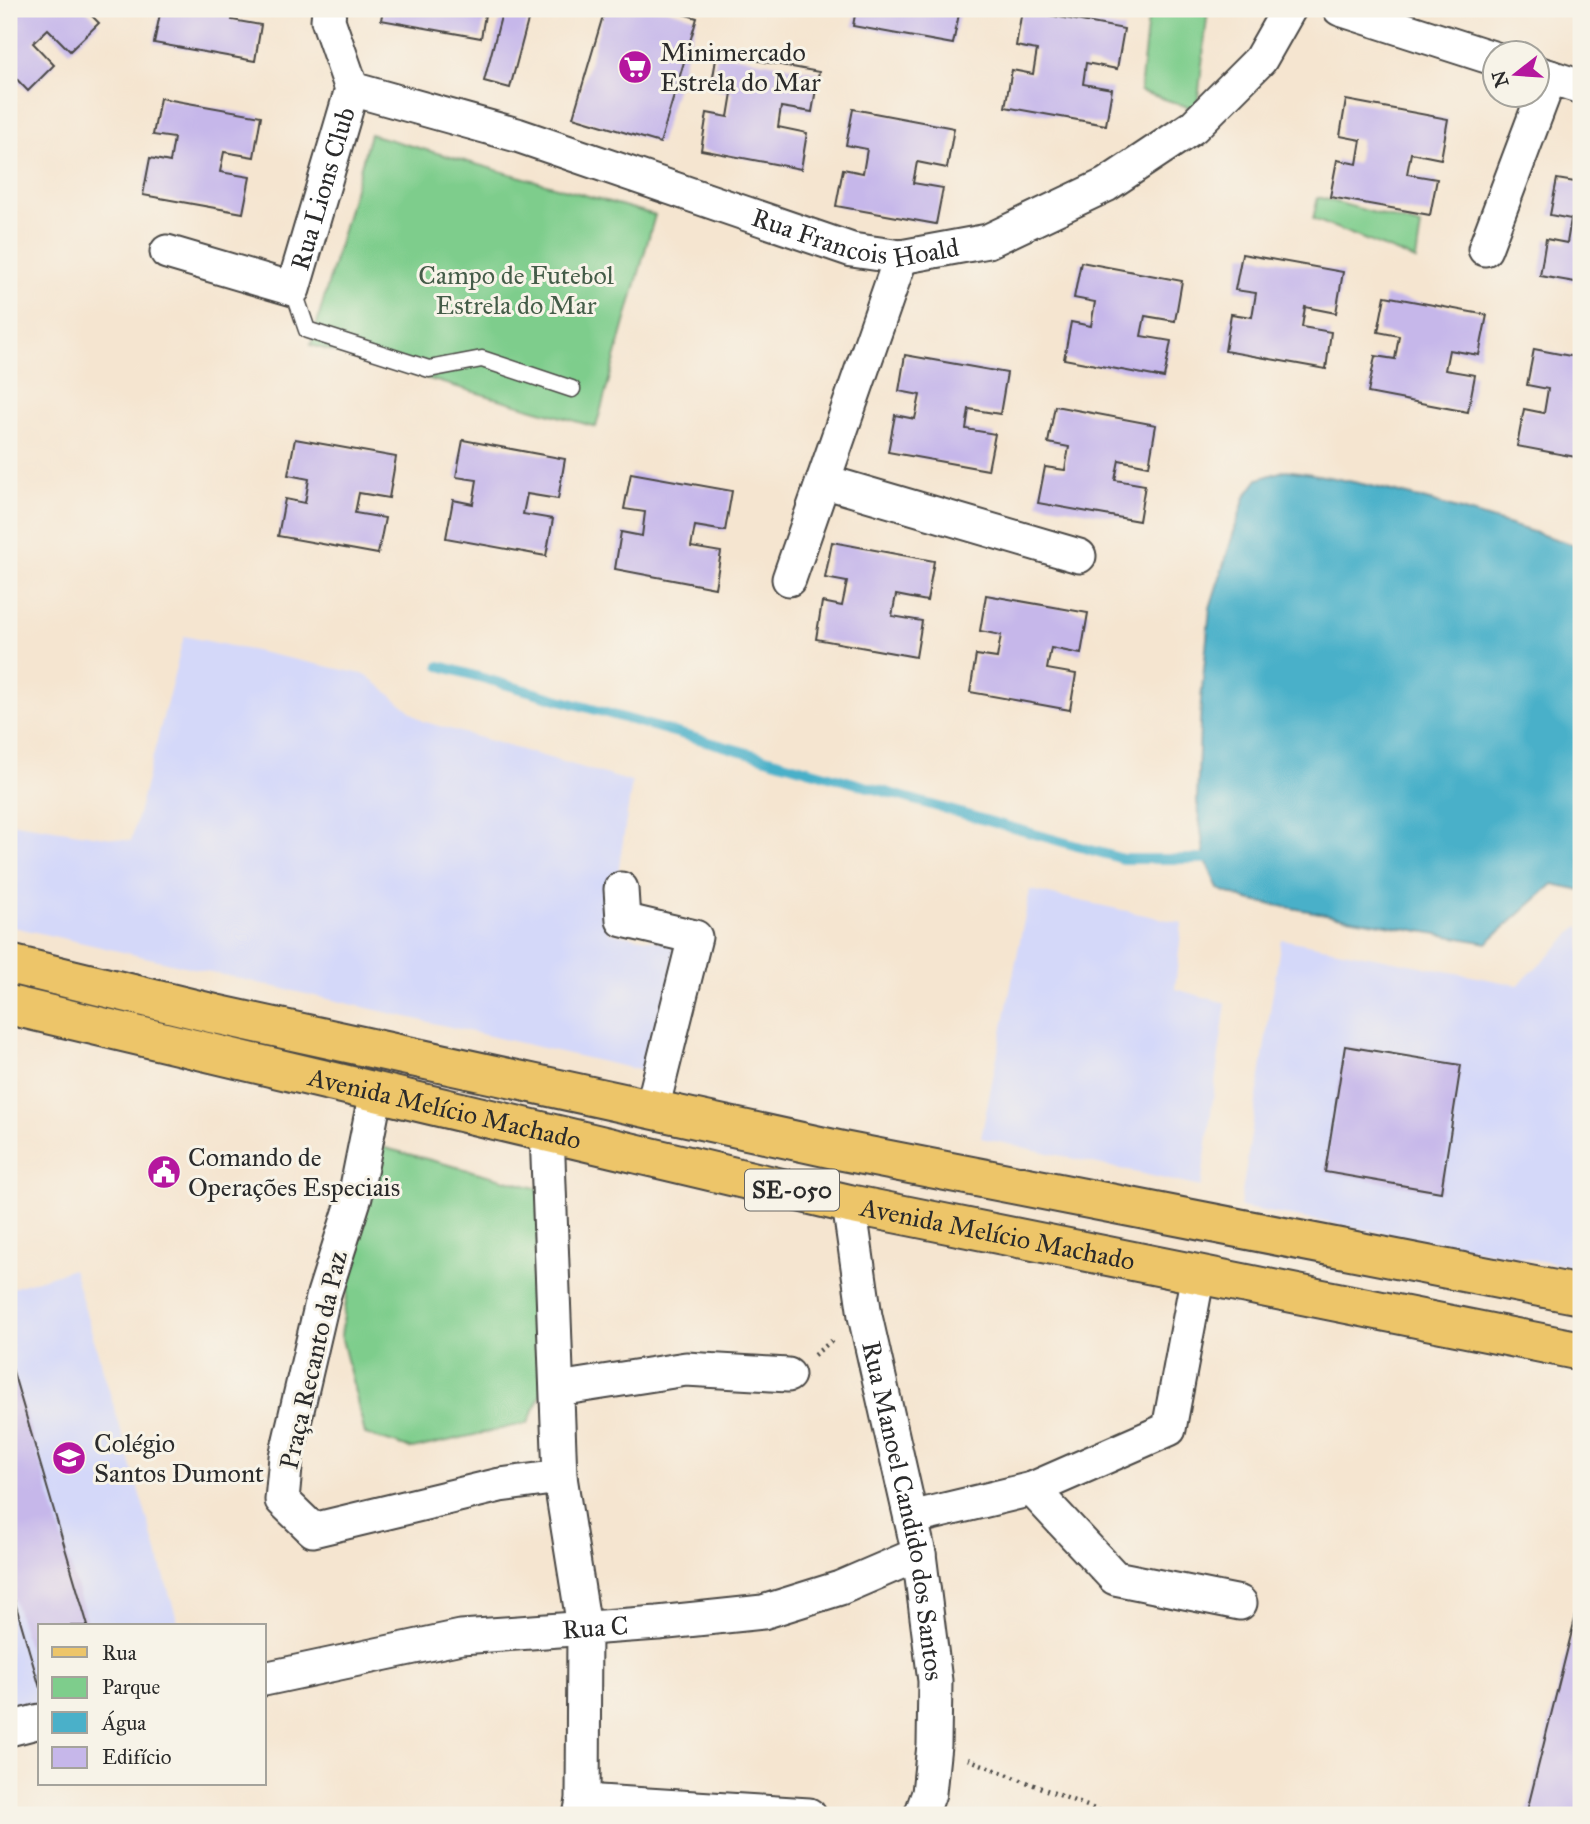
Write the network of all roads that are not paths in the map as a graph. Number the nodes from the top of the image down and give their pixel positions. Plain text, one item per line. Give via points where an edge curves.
1 (329, 9) edge
2 (1289, 9) edge
3 (1340, 9) edge
4 (1482, 55) edge
5 (1552, 78) edge
6 (1581, 87) edge
7 (352, 89) junction
8 (1533, 108) edge
9 (1485, 249) dead end
10 (167, 251) dead end
11 (901, 257) junction
12 (293, 289) junction
13 (572, 389) dead end
14 (823, 481) junction
15 (1079, 556) dead end
16 (789, 579) dead end
17 (621, 889) dead end
18 (9, 964) edge
19 (9, 1005) edge
20 (376, 1092) junction
21 (652, 1109) junction
22 (547, 1132) junction
23 (849, 1204) junction
24 (1198, 1274) junction
25 (1581, 1295) edge
26 (1581, 1351) edge
27 (788, 1375) road end
28 (558, 1388) junction
29 (560, 1477) junction
30 (1032, 1489) junction
31 (911, 1518) junction
32 (919, 1554) junction
33 (1240, 1603) dead end
34 (584, 1627) junction
35 (266, 1679) edge
36 (38, 1722) edge
37 (9, 1729) edge
38 (581, 1808) edge
39 (809, 1815) edge
40 (919, 1815) edge

1 - 7 street, Rua Lions Club via 328,20
2 - 11 street, Rua Francois Hoald via 1260,61 1193,127 1106,185 988,241
3 - 4 street
5 - 6 street
7 - 11 street, Rua Francois Hoald via 517,135 852,250
7 - 12 street, Rua Lions Club
8 - 9 street
10 - 12 street
11 - 14 street
12 - 13 lane via 307,330 429,369 482,359
14 - 15 street
14 - 16 street
17 - 21 street via 623,920 695,937
18 - 21 main road, Avenida Melício Machado / SE-050
19 - 20 main road, Avenida Melício Machado / SE-050
20 - 22 main road, Avenida Melício Machado / SE-050
20 - 29 street, Praça Recanto da Paz via 355,1197 324,1294 286,1457 282,1500 313,1530 500,1485
21 - 25 main road, Avenida Melício Machado / SE-050
22 - 23 main road, Avenida Melício Machado / SE-050
22 - 28 street
23 - 24 main road, Avenida Melício Machado / SE-050
23 - 31 street, Rua Manoel Candido dos Santos via 865,1316
24 - 26 main road, Avenida Melício Machado / SE-050
24 - 30 street via 1169,1429
27 - 28 street via 687,1369
28 - 29 street
29 - 34 street
30 - 31 street
30 - 33 street via 1115,1578
31 - 32 street, Rua Manoel Candido dos Santos
32 - 34 street, Rua C via 841,1588 763,1612
32 - 40 street, Rua Manoel Candido dos Santos via 935,1681 929,1793
34 - 35 street, Rua C via 461,1637
34 - 38 street
36 - 37 street
38 - 39 street

